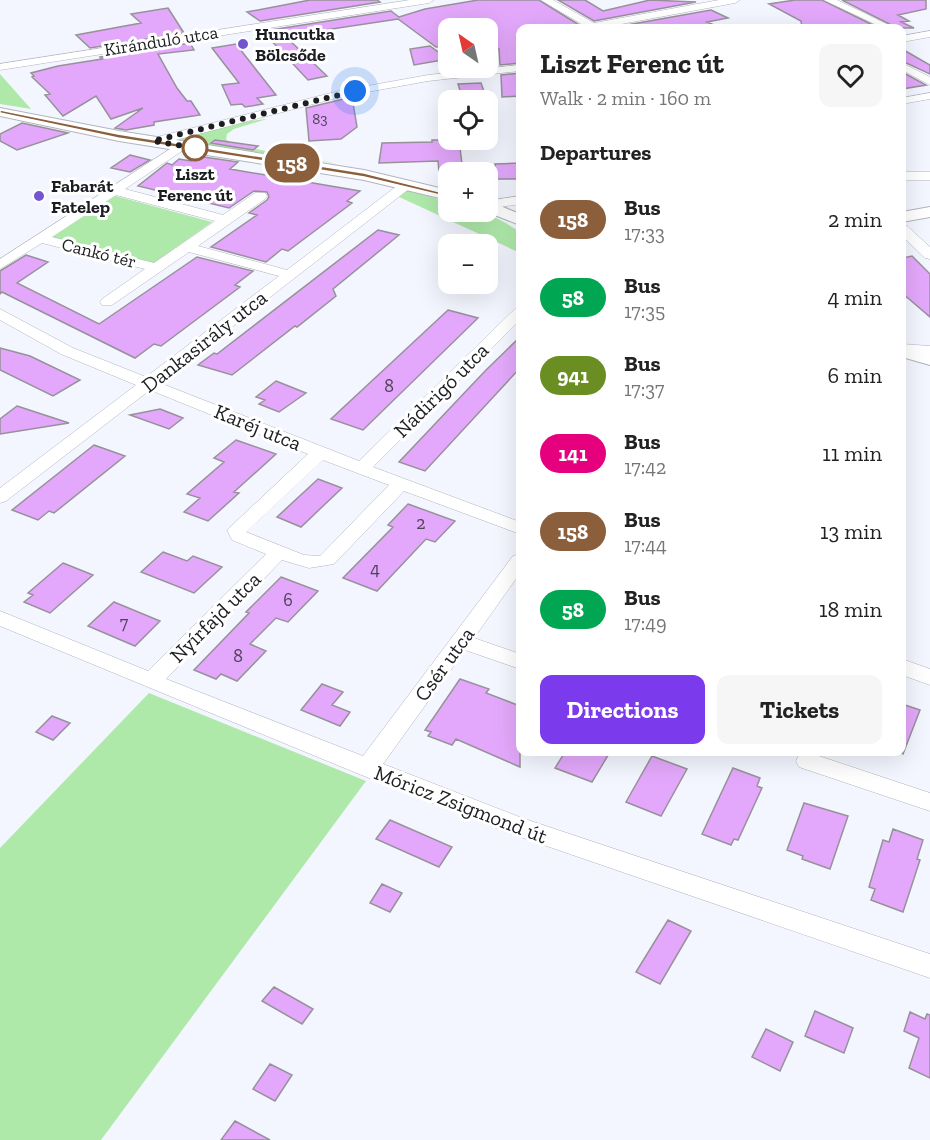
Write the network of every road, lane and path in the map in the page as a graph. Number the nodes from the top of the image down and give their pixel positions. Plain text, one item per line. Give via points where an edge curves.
1 (429, 0) edge
2 (546, 0) edge
3 (735, 0) edge
4 (829, 0) edge
5 (586, 24) edge
6 (613, 24) edge
7 (881, 24) edge
8 (930, 34) edge
9 (906, 37) edge
10 (0, 67) edge
11 (516, 68) edge
12 (906, 68) edge
13 (930, 82) edge
14 (930, 96) edge
15 (906, 100) edge
16 (0, 112) edge
17 (153, 141) junction
18 (182, 146) junction
19 (930, 176) edge
20 (906, 177) edge
21 (407, 185) junction
22 (114, 190) junction
23 (438, 193) edge
24 (260, 196) dead end
25 (516, 202) edge
26 (498, 204) edge
27 (498, 210) edge
28 (930, 212) edge
29 (906, 216) edge
30 (516, 218) edge
31 (226, 220) junction
32 (906, 233) edge
33 (42, 239) junction
34 (187, 247) junction
35 (930, 255) edge
36 (0, 266) edge
37 (157, 268) junction
38 (290, 275) junction
39 (106, 302) dead end
40 (0, 314) edge
41 (516, 316) edge
42 (906, 350) edge
43 (906, 351) edge
44 (930, 351) edge
45 (930, 359) edge
46 (150, 383) junction
47 (320, 453) junction
48 (362, 468) junction
49 (401, 483) junction
50 (0, 497) edge
51 (516, 526) edge
52 (279, 552) junction
53 (516, 565) edge
54 (0, 618) edge
55 (461, 641) junction
56 (516, 661) edge
57 (906, 668) edge
58 (930, 677) edge
59 (151, 681) junction
60 (807, 760) dead end
61 (367, 768) junction
62 (930, 802) edge
63 (930, 966) edge

1 - 10 street, Kiránduló utca
2 - 5 street
3 - 6 street
4 - 7 street
8 - 9 street
11 - 17 street via 349,92
12 - 13 street
14 - 15 street
16 - 17 street
17 - 18 street
18 - 21 street
18 - 22 street
19 - 20 street
21 - 23 street
21 - 38 street, Dankasirály utca
22 - 31 street
22 - 33 street
24 - 31 street, Cankó tér
25 - 26 street
27 - 30 street
28 - 29 street
31 - 34 street, Cankó tér
32 - 35 street
33 - 36 street
33 - 37 street, Cankó tér
34 - 37 street, Cankó tér
34 - 38 street
37 - 39 street, Cankó tér
38 - 46 street, Dankasirály utca
40 - 46 street, Karéj utca via 67,351
41 - 48 street, Nádirigó utca
42 - 44 street
43 - 45 street
46 - 47 street, Karéj utca
46 - 50 street, Dankasirály utca
47 - 48 street, Karéj utca
47 - 52 street, Nyírfajd utca via 236,530 239,536
48 - 49 street, Karéj utca
49 - 51 street, Karéj utca
49 - 52 street, Nyírfajd utca via 327,560 308,563
52 - 59 street, Nyírfajd utca
53 - 55 street, Csér utca
54 - 59 street, Móricz Zsigmond út
55 - 56 street
55 - 61 street, Csér utca
57 - 58 street
59 - 61 street, Móricz Zsigmond út
60 - 62 street
61 - 63 street, Móricz Zsigmond út via 514,825

